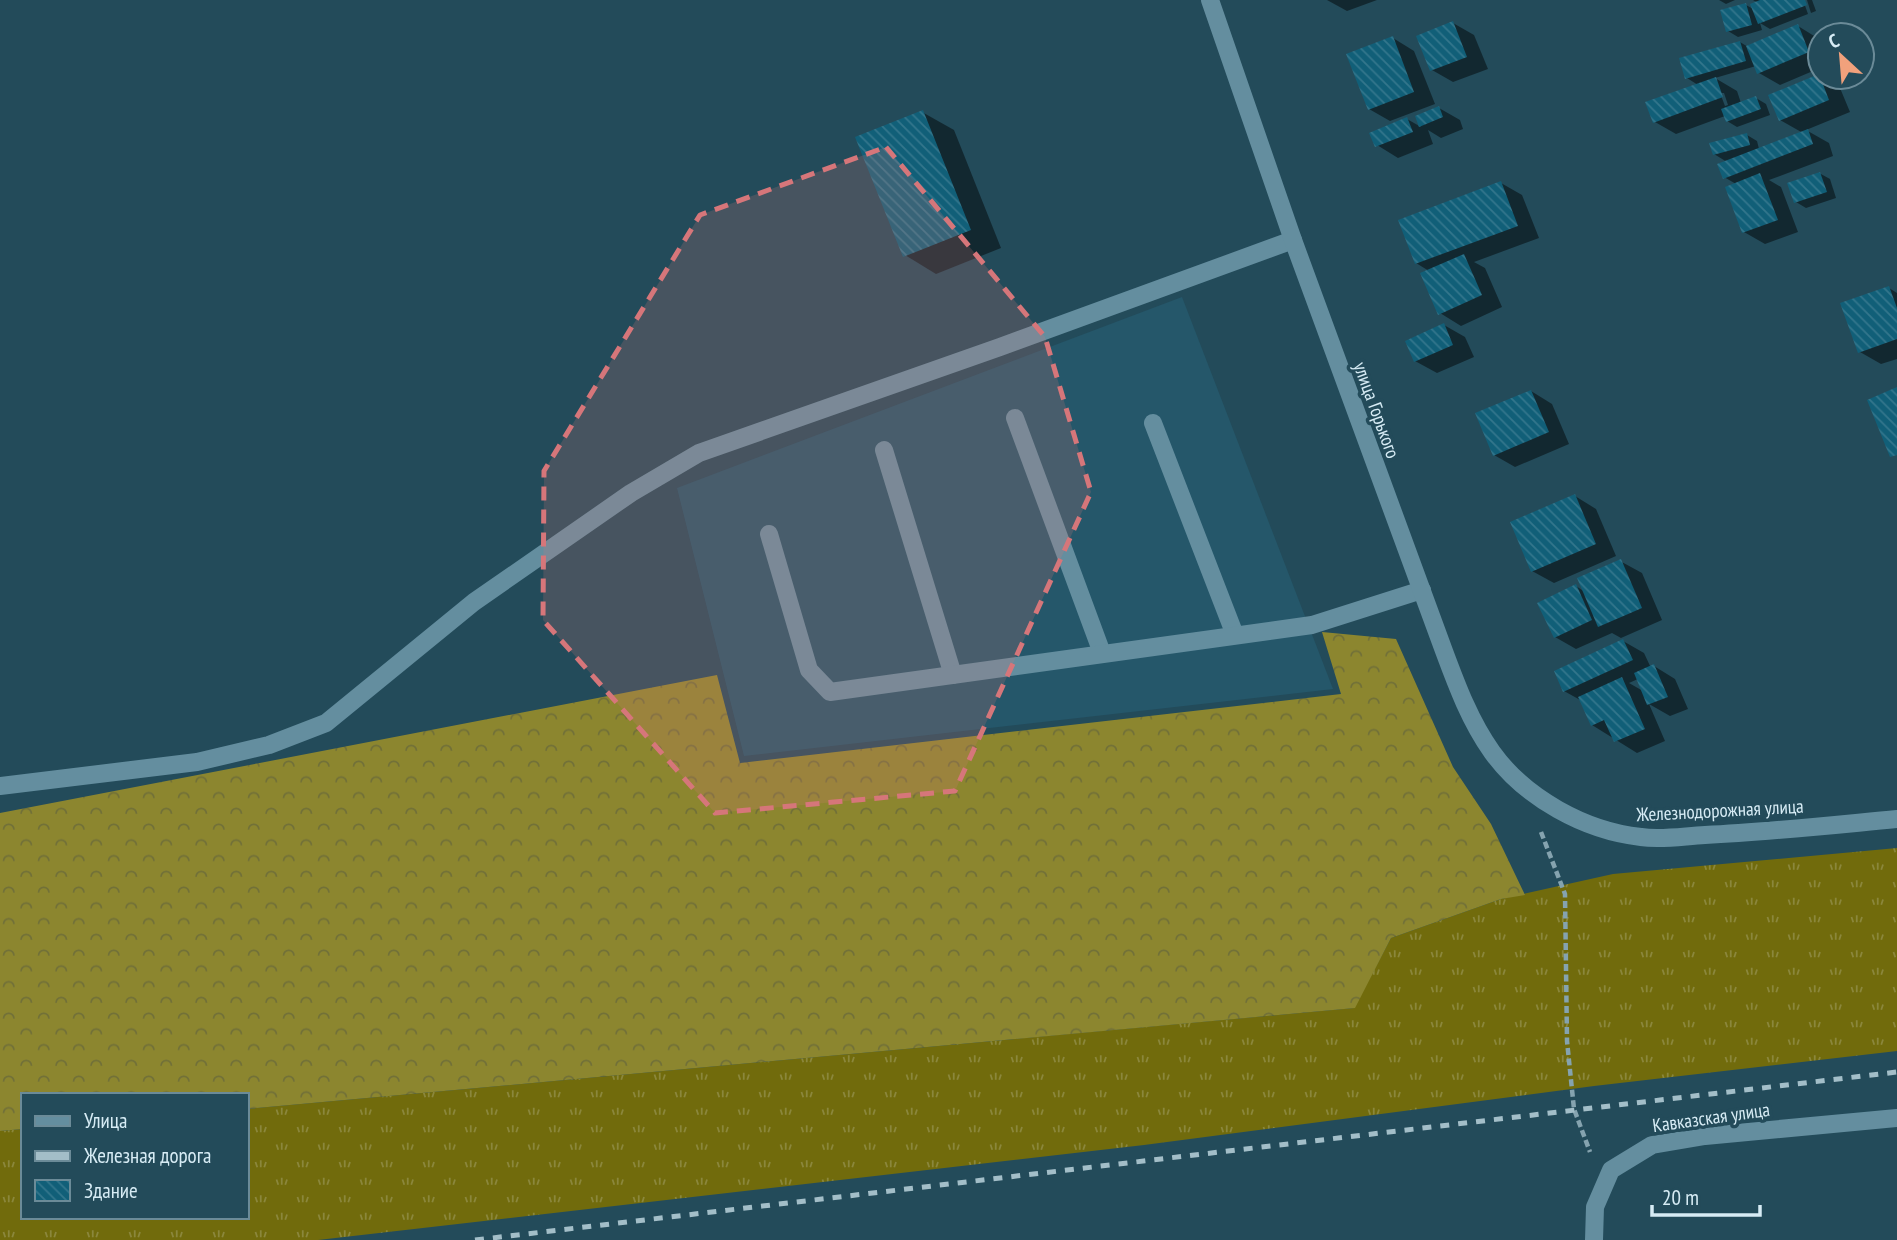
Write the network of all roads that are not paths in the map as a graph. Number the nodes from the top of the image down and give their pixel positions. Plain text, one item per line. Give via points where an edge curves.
1 (1210, 0) edge
2 (1293, 240) junction
3 (1015, 418) dead end
4 (1153, 423) dead end
5 (884, 450) dead end
6 (769, 534) dead end
7 (1422, 590) junction
8 (1235, 635) junction
9 (1102, 653) junction
10 (953, 674) junction
11 (0, 786) edge
12 (1552, 805) joint
13 (1897, 819) edge
14 (1897, 1118) edge
15 (1594, 1240) edge

1 - 2 street, улица Горького
2 - 7 street, улица Горького
2 - 11 street via 699,453 631,493 474,602 326,723 269,745 197,762
3 - 9 street
4 - 8 street
5 - 10 street
6 - 10 street via 810,670 830,692
7 - 8 street via 1312,625
7 - 12 street, улица Горького via 1465,705 1492,752 1520,784
8 - 9 street
9 - 10 street
12 - 13 street, Железнодорожная улица via 1607,831 1643,838
14 - 15 street, Кавказская улица via 1652,1145 1611,1170 1595,1207

